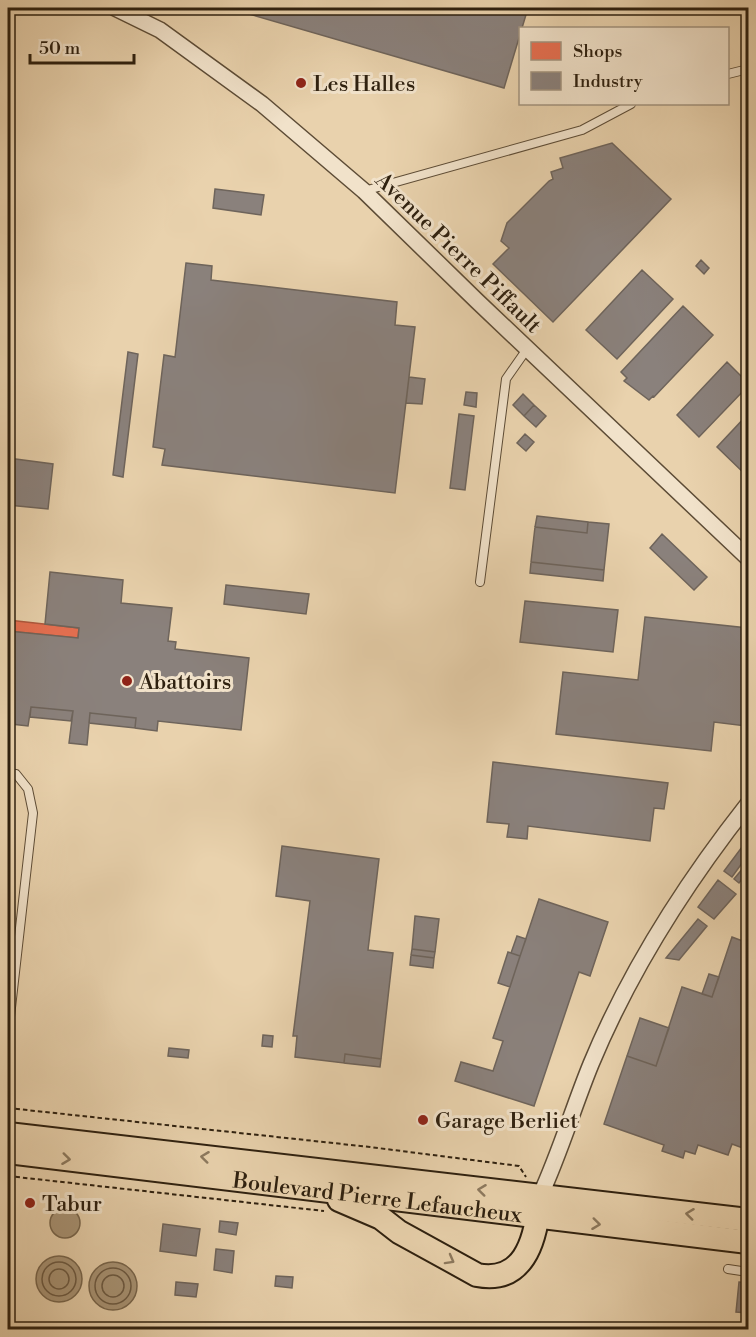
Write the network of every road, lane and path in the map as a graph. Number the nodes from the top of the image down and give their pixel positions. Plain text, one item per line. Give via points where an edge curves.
1 (115, 8) edge
2 (748, 69) edge
3 (729, 74) edge
4 (629, 105) edge
5 (364, 191) junction
6 (527, 348) junction
7 (748, 558) edge
8 (480, 582) dead end
9 (8, 773) edge
10 (748, 804) edge
11 (8, 1034) edge
12 (8, 1108) edge
13 (8, 1134) edge
14 (8, 1152) edge
15 (8, 1176) edge
16 (307, 1187) junction
17 (539, 1207) junction
18 (331, 1213) dead end
19 (748, 1220) edge
20 (748, 1242) edge
21 (728, 1269) dead end
22 (748, 1272) edge

1 - 5 street, Avenue Pierre Piffault via 160,30 262,104
2 - 3 lane
4 - 5 lane via 582,130
5 - 6 street, Avenue Pierre Piffault
6 - 7 street, Avenue Pierre Piffault
6 - 8 lane via 506,379
9 - 11 lane via 16,774 28,789 33,813
10 - 17 street via 677,902 615,1009
12 - 17 path, Boulevard Pierre Lefaucheux via 519,1166
17 -> 13 main road, Boulevard Pierre Lefaucheux
14 -> 16 main road, Boulevard Pierre Lefaucheux
15 - 18 path, Boulevard Pierre Lefaucheux
16 - 17 main road, Boulevard Pierre Lefaucheux
16 -> 17 main road via 361,1208 477,1275 488,1277 508,1273 523,1260
19 -> 17 main road, Boulevard Pierre Lefaucheux
17 -> 20 main road, Boulevard Pierre Lefaucheux
21 - 22 lane

